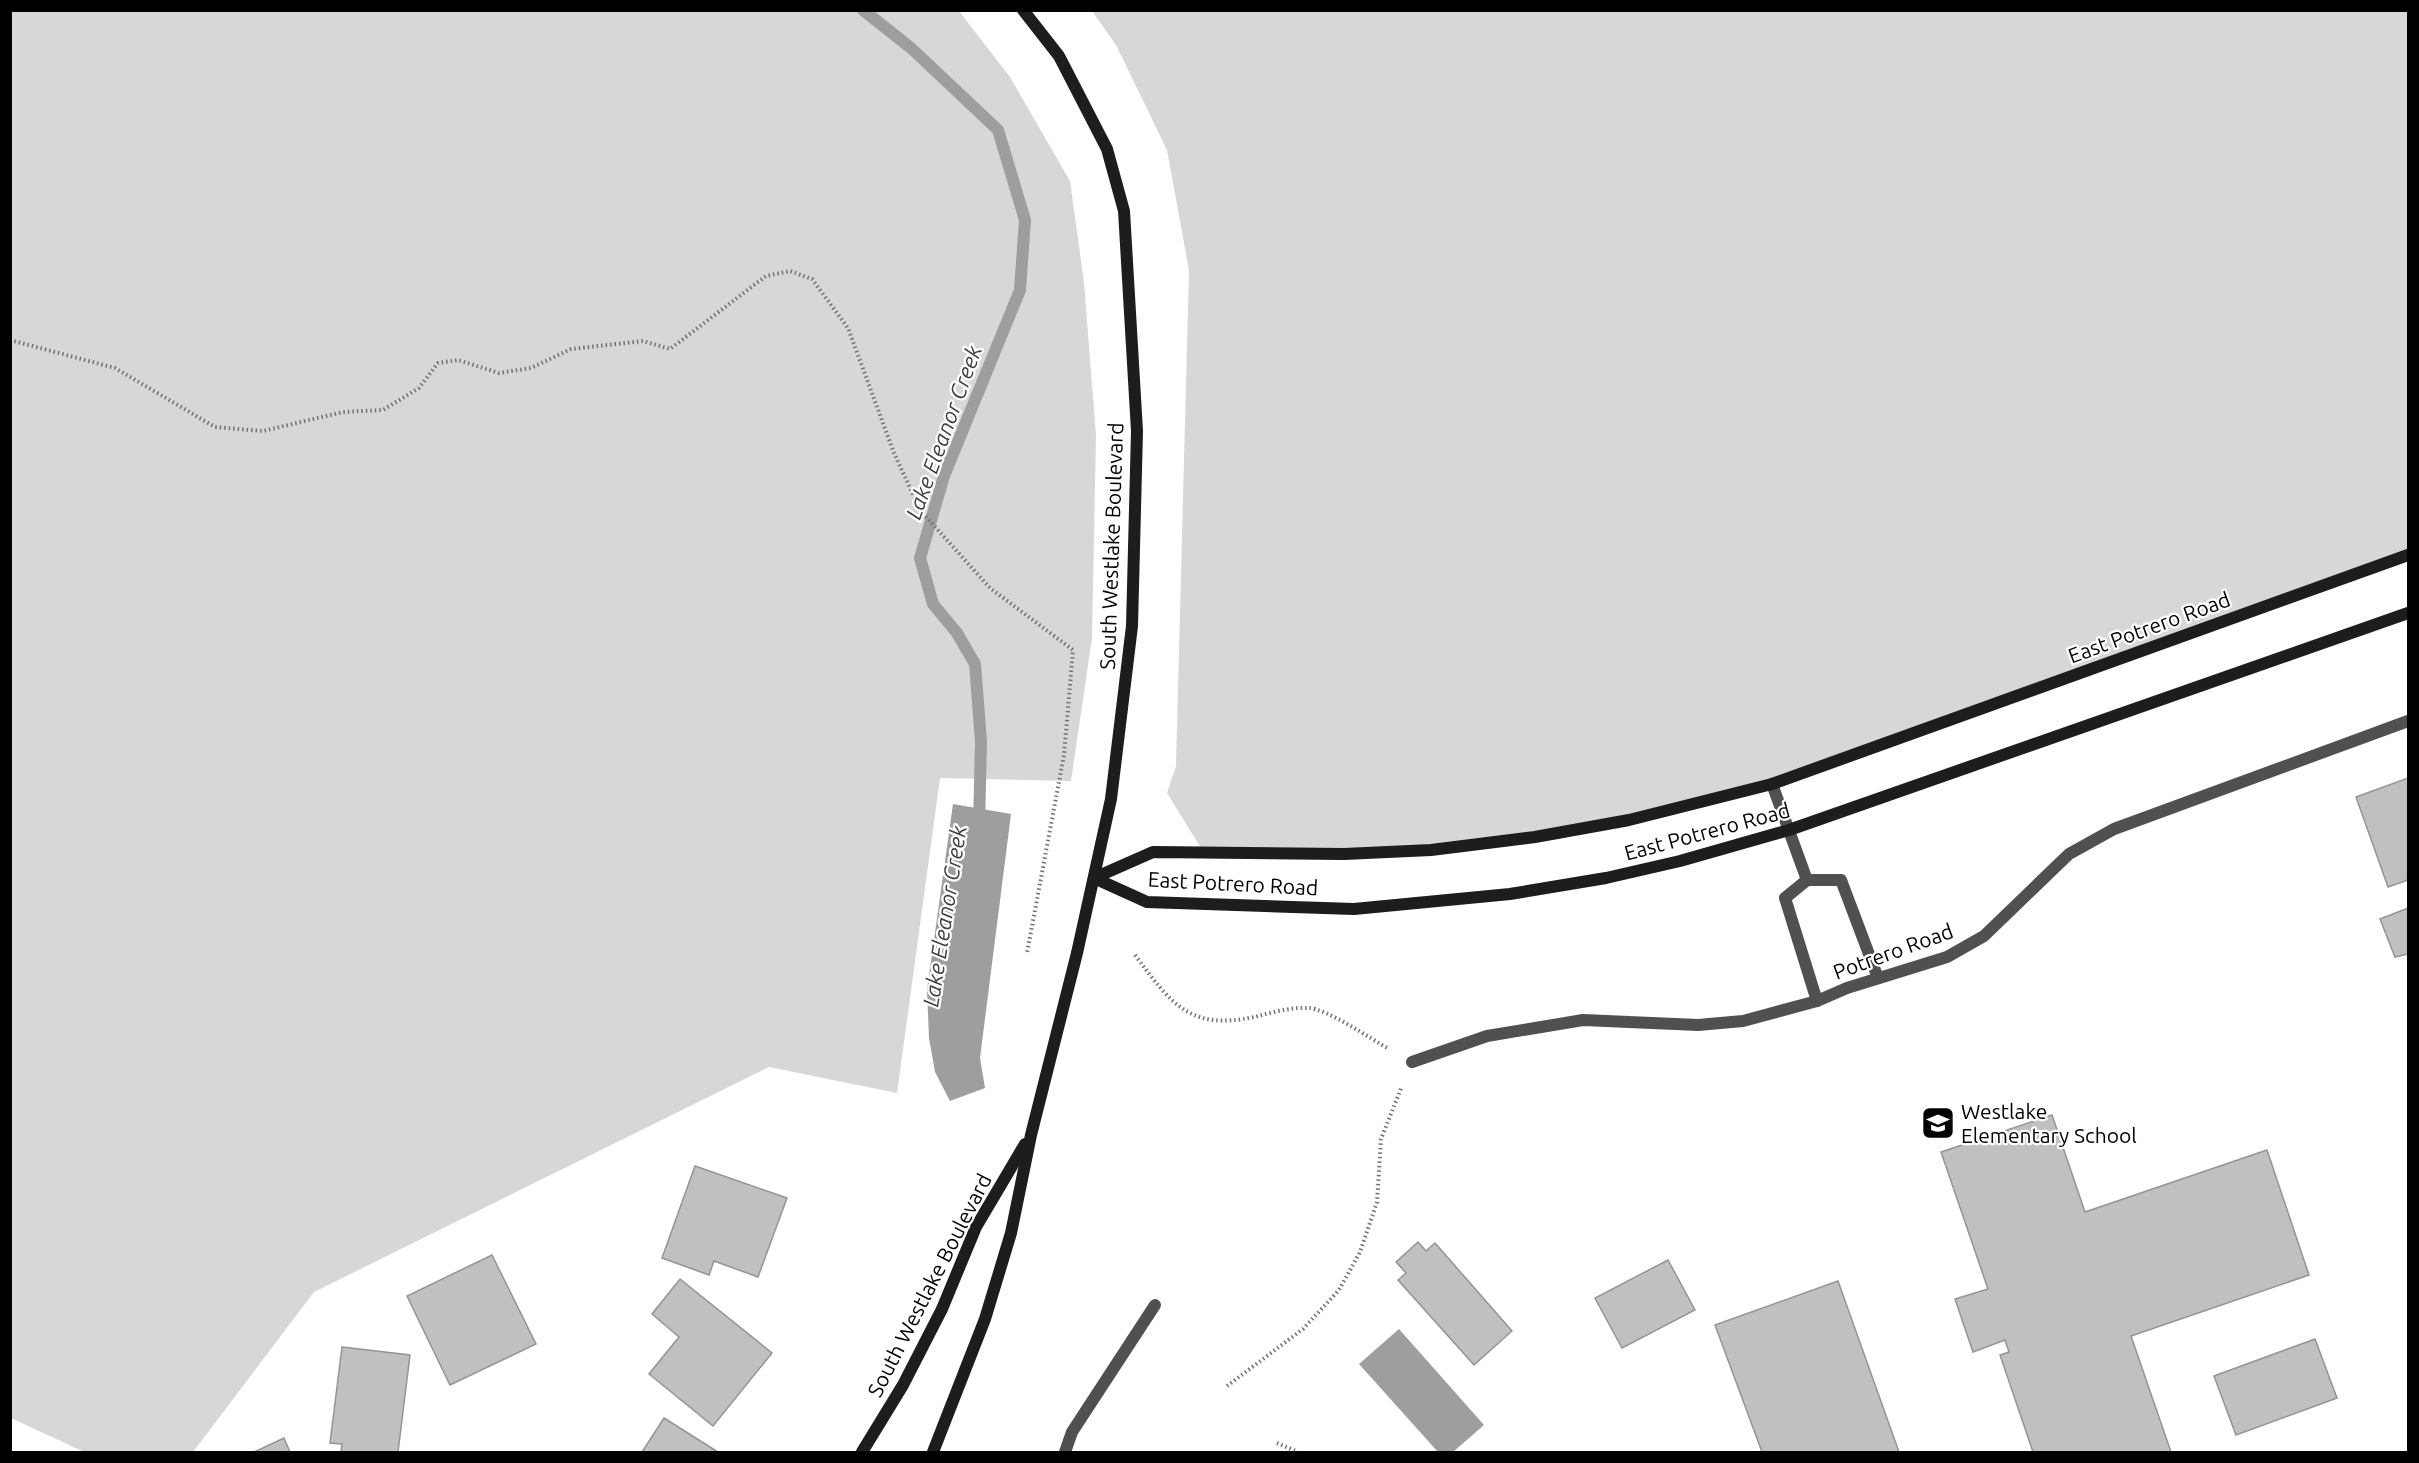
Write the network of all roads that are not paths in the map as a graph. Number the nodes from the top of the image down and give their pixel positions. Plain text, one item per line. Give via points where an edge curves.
1 (1023, 10) edge
2 (2409, 555) edge
3 (2409, 613) edge
4 (2409, 721) edge
5 (1772, 784) junction
6 (1790, 830) junction
7 (1094, 879) junction
8 (1808, 880) junction
9 (1878, 978) junction
10 (1817, 1001) junction
11 (1412, 1062) road end
12 (1030, 1135) junction
13 (1155, 1305) dead end
14 (862, 1452) edge
15 (933, 1452) edge
16 (1065, 1452) edge

1 - 7 street, South Westlake Boulevard via 1059,56 1107,149 1124,211 1137,431 1132,626 1111,799
2 - 5 street, East Potrero Road
3 - 6 street, East Potrero Road
4 - 9 street, Potrero Road via 2114,829 2069,855 1984,936 1947,957
5 - 6 street
5 - 7 street, East Potrero Road via 1629,820 1535,837 1431,850 1344,854 1153,852
6 - 7 street, East Potrero Road via 1606,878 1510,894 1354,909 1147,902
6 - 8 street
7 - 12 street, South Westlake Boulevard
8 - 9 street via 1841,880
8 - 10 street via 1785,898
9 - 10 street, Potrero Road
10 - 11 street, Potrero Road via 1743,1021 1698,1025 1583,1020 1487,1036
12 - 14 street, South Westlake Boulevard via 976,1227 942,1309 903,1385
12 - 15 street, South Westlake Boulevard via 1011,1233 985,1319
13 - 16 street via 1072,1432

